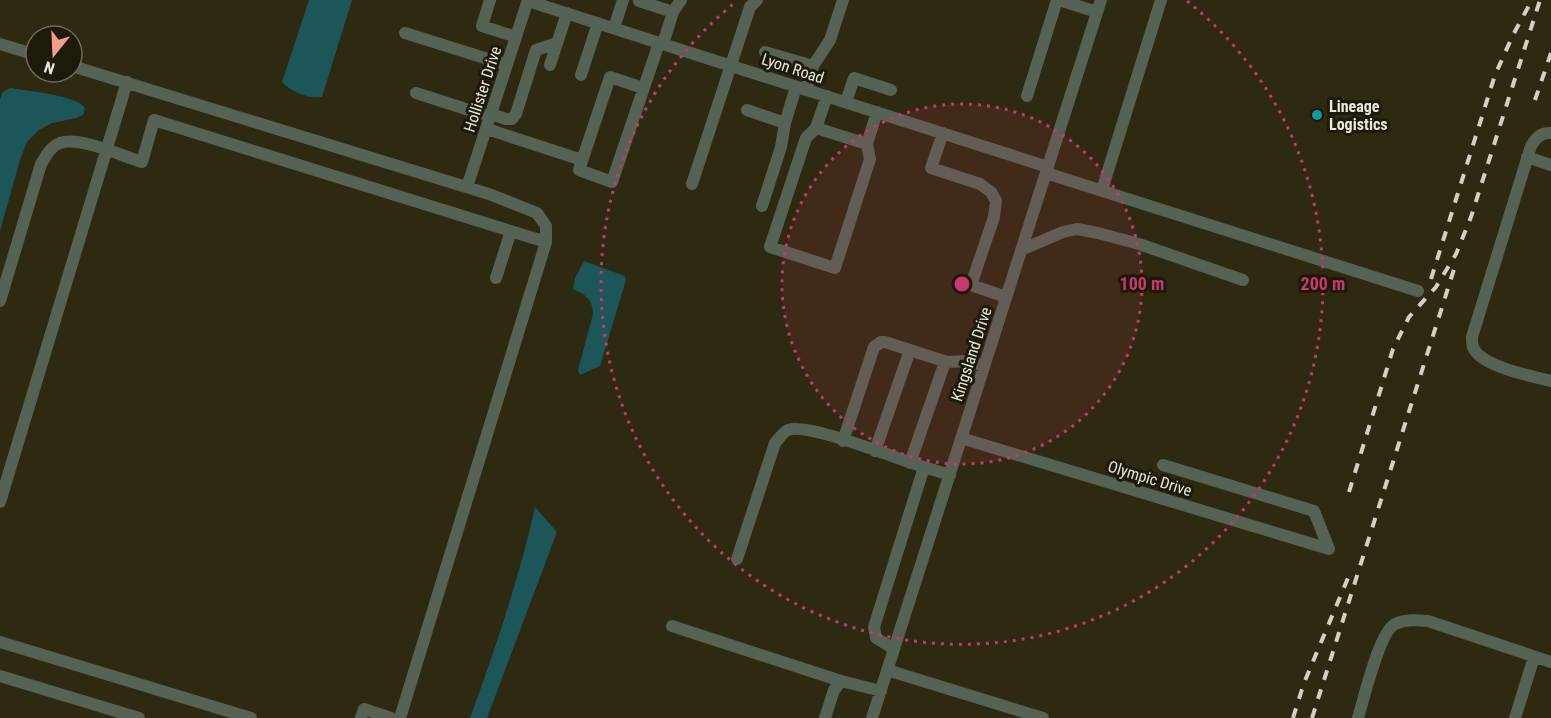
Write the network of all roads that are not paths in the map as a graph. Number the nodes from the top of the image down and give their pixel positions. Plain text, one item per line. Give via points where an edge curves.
1 (490, 0) edge
2 (528, 0) edge
3 (623, 0) edge
4 (681, 0) edge
5 (757, 0) edge
6 (843, 0) edge
7 (1058, 0) edge
8 (1161, 0) edge
9 (639, 2) dead end
10 (1099, 6) edge
11 (673, 12) junction
12 (567, 13) junction
13 (598, 23) junction
14 (614, 28) junction
15 (405, 33) dead end
16 (516, 37) junction
17 (557, 43) junction
18 (661, 43) junction
19 (0, 44) edge
20 (24, 51) edge
21 (765, 52) dead end
22 (507, 65) junction
23 (550, 65) dead end
24 (731, 66) junction
25 (813, 66) junction
26 (84, 69) edge
27 (581, 75) dead end
28 (128, 82) junction
29 (644, 88) junction
30 (801, 88) junction
31 (891, 90) dead end
32 (416, 93) dead end
33 (827, 96) junction
34 (1027, 96) dead end
35 (846, 102) junction
36 (747, 110) dead end
37 (877, 112) junction
38 (489, 120) junction
39 (785, 123) junction
40 (816, 128) junction
41 (943, 133) junction
42 (1551, 133) edge
43 (867, 144) junction
44 (107, 151) junction
45 (1527, 157) junction
46 (582, 160) junction
47 (1551, 165) edge
48 (1047, 170) junction
49 (692, 184) dead end
50 (467, 188) junction
51 (1102, 190) junction
52 (762, 206) dead end
53 (510, 231) junction
54 (546, 242) junction
55 (1022, 250) junction
56 (496, 278) dead end
57 (1243, 280) dead end
58 (1418, 291) dead end
59 (1006, 297) junction
60 (0, 301) edge
61 (910, 350) junction
62 (945, 362) junction
63 (984, 366) junction
64 (1551, 381) edge
65 (961, 438) junction
66 (843, 441) junction
67 (875, 451) junction
68 (910, 463) junction
69 (1163, 465) dead end
70 (924, 467) junction
71 (950, 476) junction
72 (0, 502) edge
73 (737, 559) dead end
74 (672, 626) dead end
75 (0, 642) edge
76 (894, 649) junction
77 (1534, 657) junction
78 (1551, 662) edge
79 (887, 670) junction
80 (0, 676) edge
81 (841, 681) junction
82 (881, 691) junction
83 (139, 718) edge
84 (251, 718) edge
85 (361, 718) edge
86 (391, 718) edge
87 (400, 718) edge
88 (825, 718) edge
89 (872, 718) edge
90 (1043, 718) edge
91 (1358, 718) edge
92 (1515, 718) edge

1 - 16 street via 482,26
2 - 12 street, Lyon Road
2 - 16 street, Hollister Drive
3 - 14 street
4 - 11 street
5 - 24 street via 750,7
6 - 25 street via 830,40
7 - 10 street
7 - 34 street
8 - 51 street
9 - 11 street
10 - 48 street, Kingsland Drive
11 - 18 street
12 - 13 street, Lyon Road
12 - 17 street
13 - 14 street, Lyon Road
13 - 27 street
14 - 18 street, Lyon Road
15 - 22 street
16 - 22 street, Hollister Drive
17 - 23 street
17 - 38 street via 536,50 516,114 512,118
18 - 24 street, Lyon Road
18 - 29 street
19 - 20 street
21 - 25 street
22 - 38 street, Hollister Drive
24 - 30 street, Lyon Road
24 - 49 street
25 - 30 street
26 - 28 street
28 - 44 street
28 - 50 street
29 - 46 street via 610,77
29 - 46 street via 612,182 579,170
30 - 33 street, Lyon Road
30 - 39 street
31 - 35 street via 854,78
32 - 38 street
33 - 35 street, Lyon Road
33 - 40 street
35 - 37 street, Lyon Road
36 - 39 street
37 - 41 street, Lyon Road
37 - 43 street
38 - 46 street
38 - 50 street, Hollister Drive
39 - 52 street
40 - 43 street
40 - 43 street via 806,138 770,247 835,268 870,159
41 - 48 street, Lyon Road
41 - 59 street via 931,168 980,184 996,201 971,285
42 - 45 street via 1536,137
44 - 53 street via 142,162 154,120
44 - 60 street via 71,142 59,143 49,151 41,164
44 - 72 street
45 - 47 street
45 - 64 street via 1472,337 1473,347 1491,363
48 - 51 street, Lyon Road
48 - 55 street, Kingsland Drive
50 - 54 street via 537,213 546,226
51 - 58 street, Lyon Road
53 - 54 street
53 - 56 street
54 - 87 street
55 - 57 street via 1077,229 1139,244
55 - 59 street, Kingsland Drive
59 - 63 street, Kingsland Drive
61 - 62 street
61 - 66 street via 885,342 874,347
61 - 67 street
62 - 63 street via 967,361
62 - 68 street
63 - 65 street, Kingsland Drive
65 - 69 street, Olympic Drive via 1329,549 1314,511
65 - 71 street, Kingsland Drive
66 - 67 street
66 - 73 street via 799,428 787,431 775,443
67 - 68 street
68 - 70 street
70 - 71 street
70 - 76 street via 874,627 876,638
71 - 76 street, Kingsland Drive
74 - 81 street
75 - 84 street
76 - 79 street, Kingsland Drive
77 - 78 street
77 - 91 street via 1428,621 1394,624 1380,646
77 - 92 street
79 - 82 street, Kingsland Drive
79 - 90 street
80 - 83 street
81 - 82 street
81 - 88 street
82 - 89 street, Kingsland Drive
85 - 86 street via 364,709

